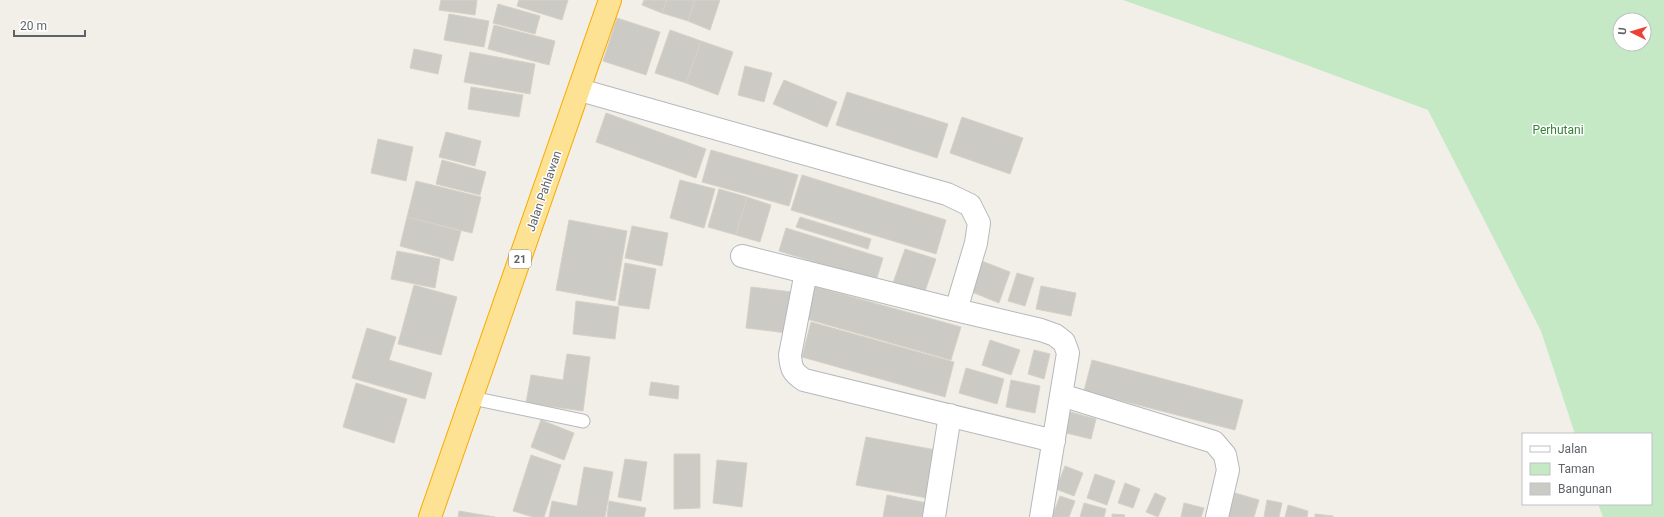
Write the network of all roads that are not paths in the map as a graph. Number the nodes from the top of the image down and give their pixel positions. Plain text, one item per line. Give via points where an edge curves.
1 (610, 0) edge
2 (580, 90) junction
3 (742, 256) dead end
4 (806, 272) junction
5 (956, 310) junction
6 (1061, 395) junction
7 (472, 398) junction
8 (950, 415) junction
9 (583, 422) dead end
10 (1054, 441) junction
11 (937, 516) edge
12 (430, 517) edge
13 (1041, 517) edge
14 (1217, 517) edge

1 - 2 highway, Jalan Pahlawan / 21
2 - 5 street via 947,194 970,206 979,223 976,243
2 - 7 highway, Jalan Pahlawan / 21
3 - 4 street
4 - 5 street
4 - 8 street via 790,355 795,374 804,380
5 - 6 street via 1041,330 1055,335 1064,342 1068,353
6 - 10 street
6 - 14 street via 1214,442 1225,455 1228,470
7 - 9 lane
7 - 12 highway, Jalan Pahlawan / 21
8 - 10 street
8 - 11 street
10 - 13 street

